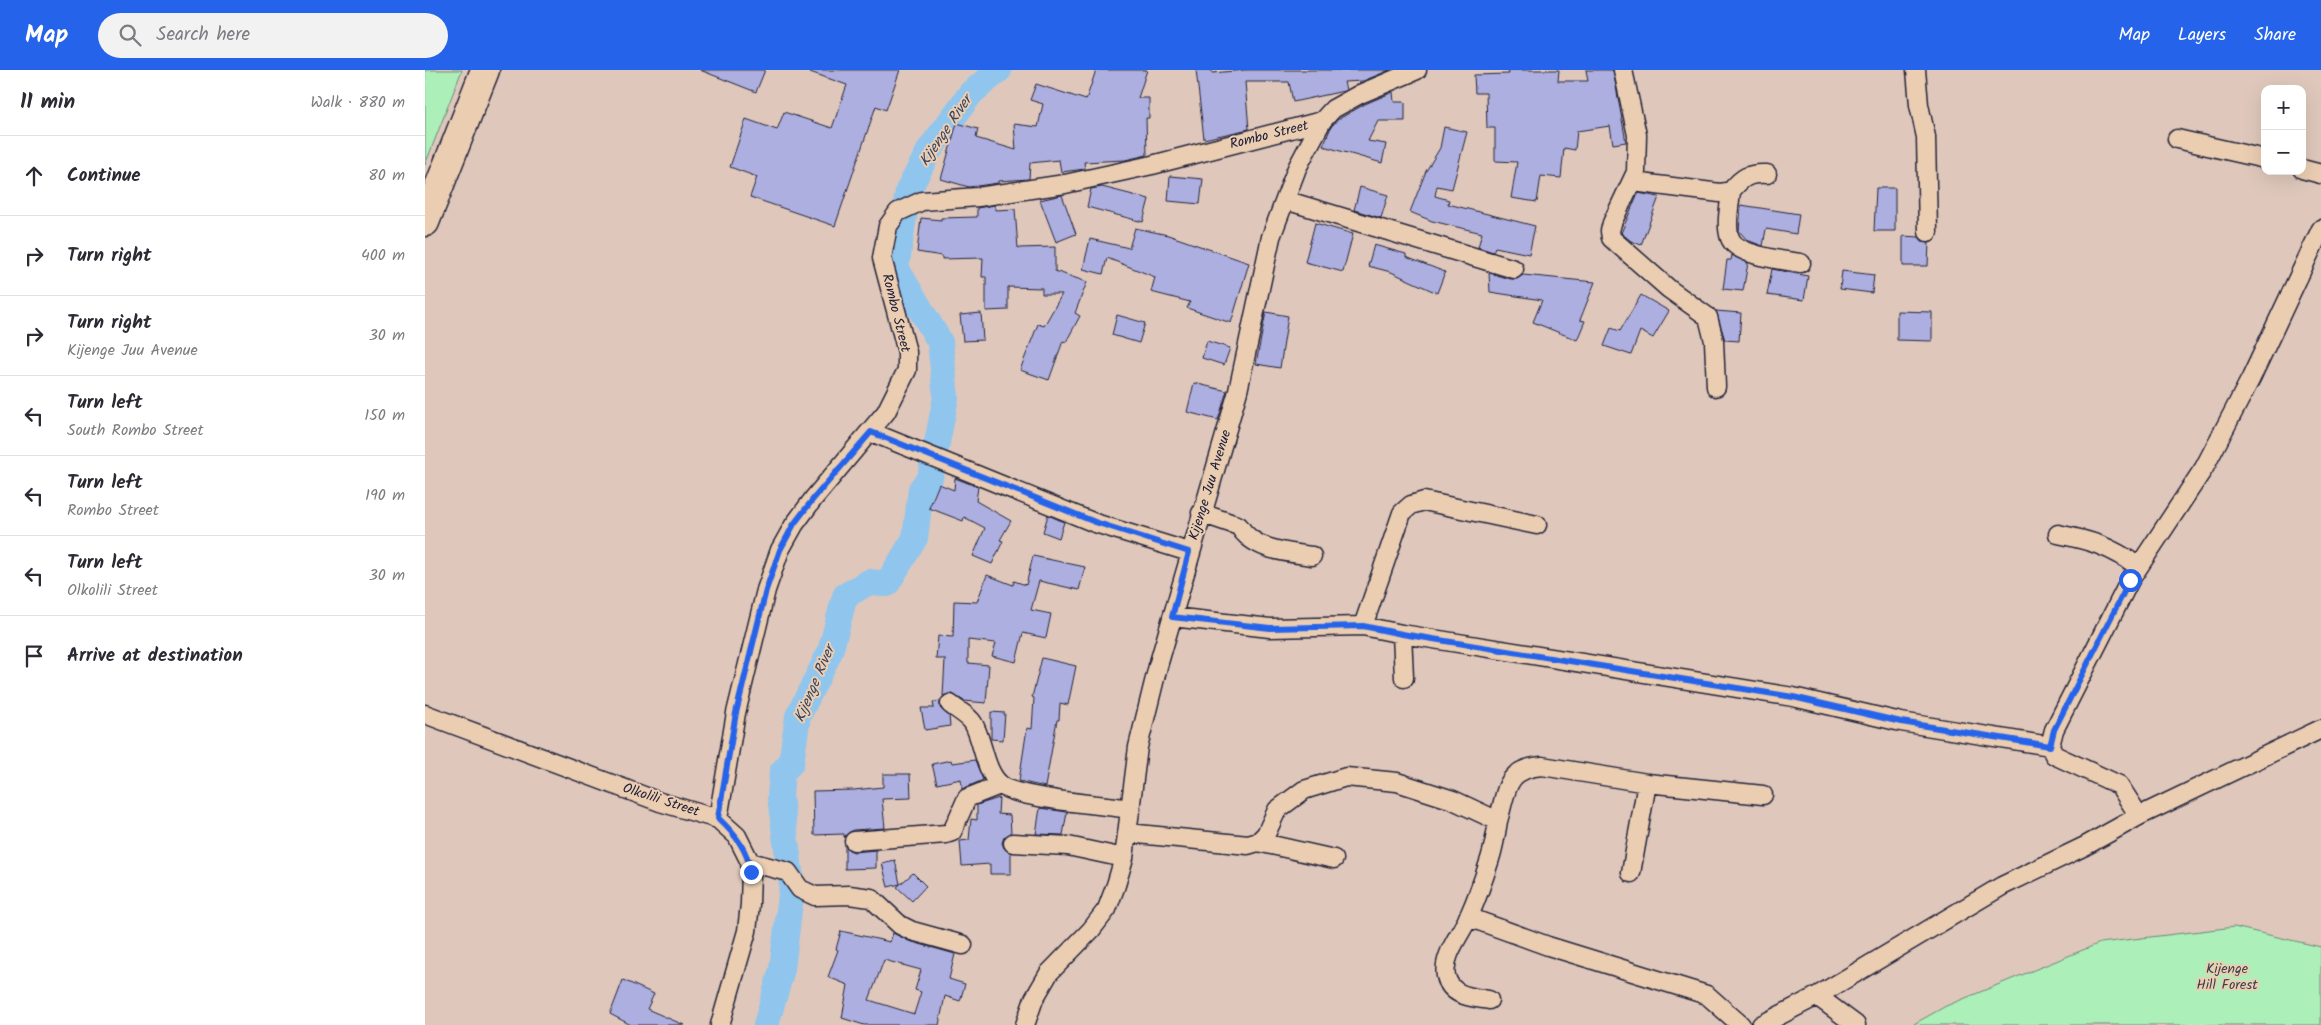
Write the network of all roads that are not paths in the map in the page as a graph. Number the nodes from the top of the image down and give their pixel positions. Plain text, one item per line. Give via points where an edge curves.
1 (485, 70) edge
2 (1417, 70) edge
3 (1623, 70) edge
4 (1916, 70) edge
5 (1322, 122) junction
6 (2177, 139) dead end
7 (2261, 158) edge
8 (2306, 170) edge
9 (1767, 174) dead end
10 (2321, 174) edge
11 (1633, 182) junction
12 (1731, 191) junction
13 (1285, 200) junction
14 (425, 222) edge
15 (2321, 229) edge
16 (1928, 232) dead end
17 (1801, 263) dead end
18 (1514, 269) dead end
19 (1715, 387) dead end
20 (871, 432) junction
21 (1201, 514) junction
22 (1537, 525) dead end
23 (2058, 534) dead end
24 (1189, 552) junction
25 (1312, 556) dead end
26 (2138, 566) junction
27 (1172, 617) junction
28 (1363, 626) junction
29 (1402, 634) junction
30 (1404, 678) dead end
31 (950, 704) dead end
32 (425, 714) edge
33 (2321, 729) edge
34 (2050, 746) junction
35 (1647, 783) junction
36 (1000, 785) junction
37 (1763, 795) dead end
38 (1131, 809) junction
39 (2139, 816) junction
40 (718, 818) junction
41 (1498, 821) junction
42 (1128, 833) junction
43 (854, 841) dead end
44 (1259, 842) junction
45 (1013, 843) dead end
46 (1124, 858) junction
47 (1335, 859) dead end
48 (754, 863) junction
49 (1631, 873) dead end
50 (1468, 918) junction
51 (963, 945) dead end
52 (1817, 996) junction
53 (1489, 1000) dead end
54 (720, 1025) edge
55 (1025, 1025) edge
56 (1741, 1025) edge
57 (1761, 1025) edge
58 (1856, 1025) edge

1 - 14 main road
2 - 5 street, Kijenge Juu Avenue via 1360,94 1333,109
3 - 11 street via 1637,134
4 - 16 street via 1926,137
5 - 13 street, Kijenge Juu Avenue via 1297,168
5 - 20 street, Rombo Street via 1065,184 978,197 923,201 898,212 888,226 882,258 907,352 907,370 886,412
6 - 7 street
8 - 10 street
9 - 12 street via 1752,173 1741,179
11 - 12 street via 1720,193
11 - 19 street via 1612,223 1611,238 1669,289 1708,317 1714,341
12 - 17 street via 1729,228 1734,245 1766,257
13 - 18 street
13 - 21 street, Kijenge Juu Avenue via 1271,237 1238,391
15 - 26 street via 2251,378 2204,468
20 - 24 street via 1095,522
20 - 40 street, Rombo Street via 814,498 794,524 780,550 766,590 736,713
21 - 24 street, Kijenge Juu Avenue
21 - 25 street via 1239,526 1242,534 1273,551
22 - 28 street via 1424,501 1411,505 1402,513
23 - 26 street via 2115,550
24 - 27 street, Kijenge Juu Avenue
26 - 34 street via 2054,730
27 - 28 street via 1270,628
27 - 38 street, Kijenge Juu Avenue via 1139,747
28 - 29 street
29 - 30 street
29 - 34 street via 1793,697 1901,722
31 - 36 street via 973,722 984,756
32 - 40 street, Olkolili Street via 660,802
33 - 39 street
34 - 39 street via 2054,756 2066,763 2119,785
35 - 37 street
35 - 41 street via 1542,766 1525,768 1514,775 1507,788
35 - 49 street
36 - 38 street via 1037,797
36 - 43 street via 967,798 952,832
38 - 42 street, Kijenge Juu Avenue
39 - 52 street via 2002,886
40 - 48 street, Olkolili Street via 737,836
41 - 44 street via 1453,800 1397,782 1346,777 1304,790 1277,810
41 - 50 street via 1490,858
42 - 44 street via 1248,845
42 - 46 street, Kijenge Juu Avenue
44 - 47 street
45 - 46 street via 1068,846
46 - 55 street, Kijenge Juu Avenue via 1107,909 1049,973 1034,999
48 - 51 street via 788,872 800,889 815,896 871,898 900,925
48 - 54 street, Olkolili Street via 747,931
50 - 53 street via 1449,955 1446,976 1458,994
50 - 56 street via 1707,995
52 - 57 street
52 - 58 street

